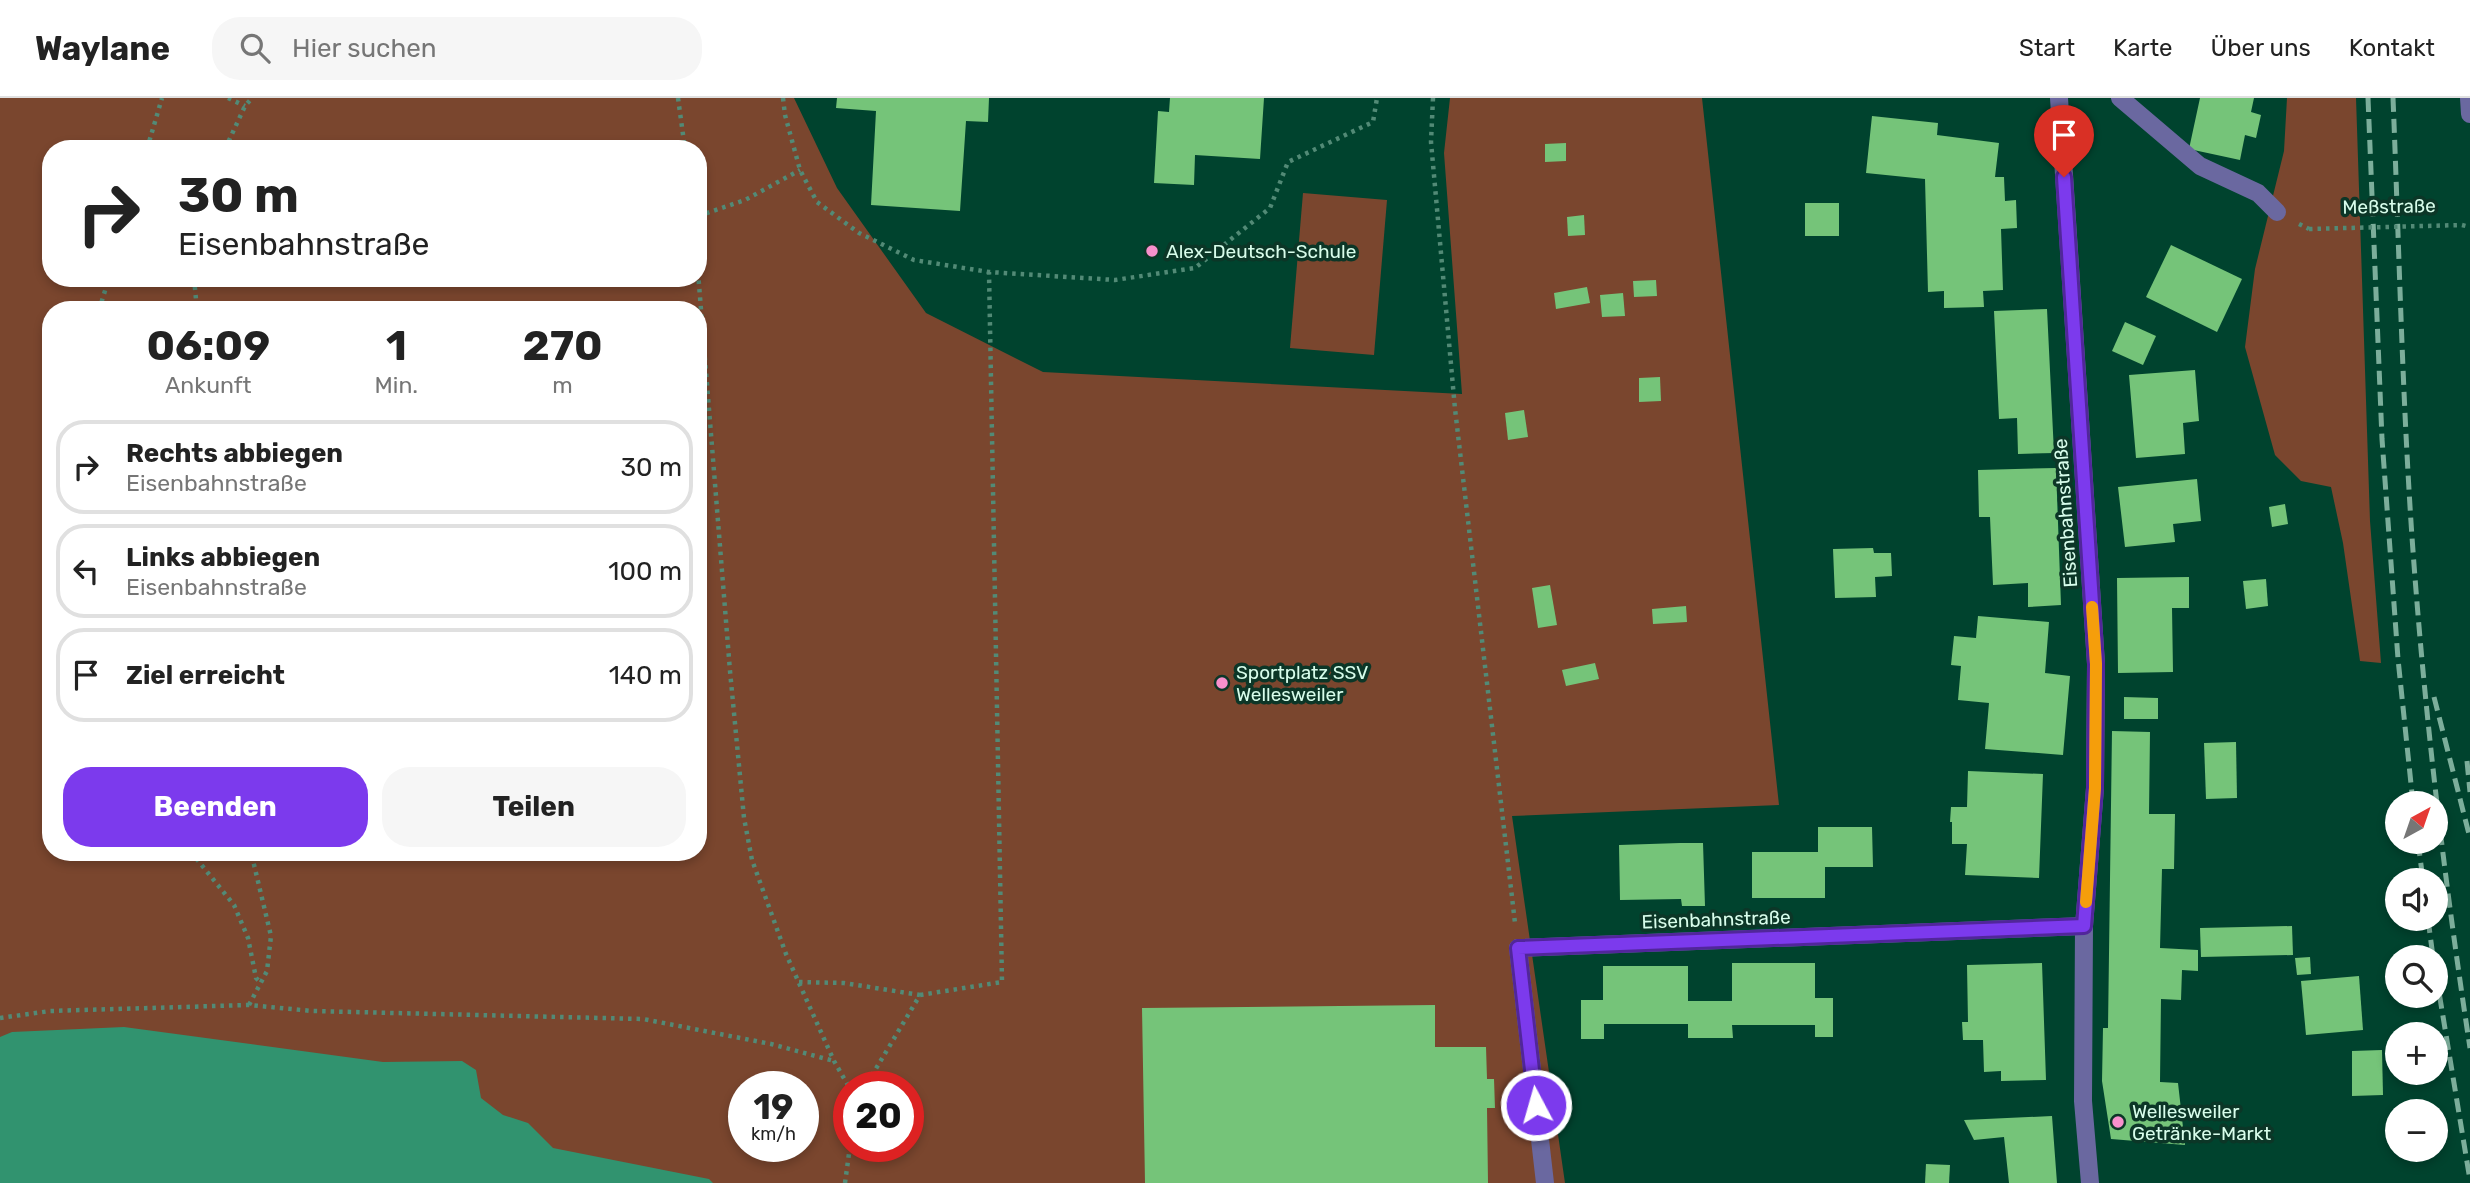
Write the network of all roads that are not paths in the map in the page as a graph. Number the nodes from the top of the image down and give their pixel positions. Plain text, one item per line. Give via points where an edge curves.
1 (2059, 98) edge
2 (2120, 98) edge
3 (2469, 98) edge
4 (2470, 114) edge
5 (2277, 212) dead end
6 (2084, 926) junction
7 (1545, 1183) edge
8 (2090, 1183) edge

1 - 6 street, Eisenbahnstraße via 2096,664 2095,788
2 - 5 street via 2200,166 2258,193
3 - 4 street
6 - 7 street, Eisenbahnstraße via 1518,948
6 - 8 street, Eisenbahnstraße via 2083,1101

